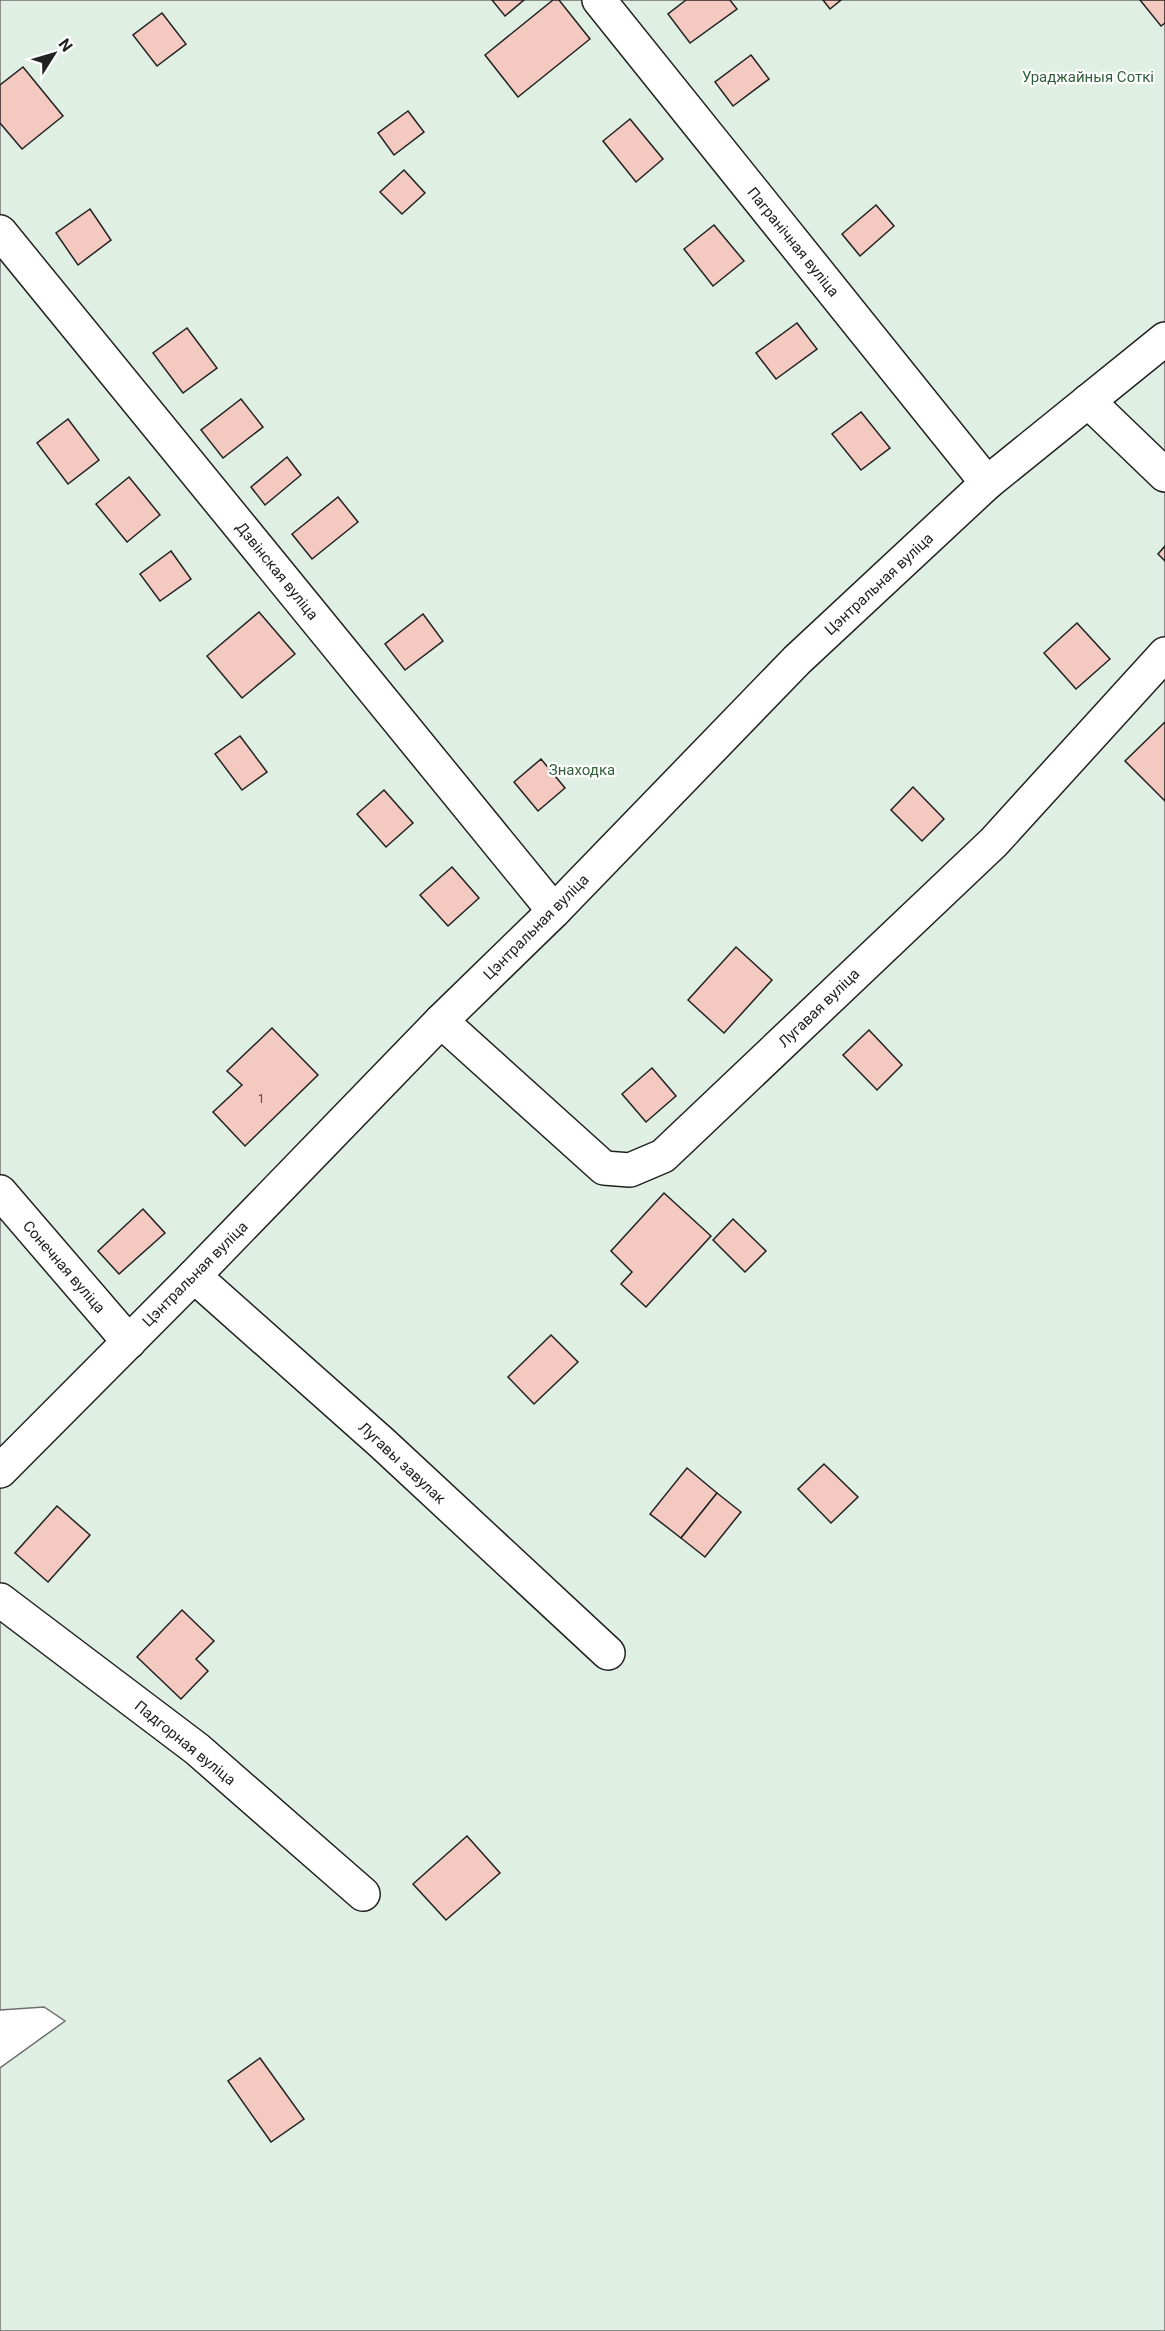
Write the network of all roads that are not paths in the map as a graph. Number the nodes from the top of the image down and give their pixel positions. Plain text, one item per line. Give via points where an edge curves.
1 (598, 0) edge
2 (0, 232) edge
3 (1165, 339) edge
4 (1088, 401) junction
5 (1165, 475) edge
6 (987, 483) junction
7 (1165, 654) edge
8 (554, 911) junction
9 (441, 1021) junction
10 (0, 1192) edge
11 (194, 1276) junction
12 (129, 1342) junction
13 (0, 1471) edge
14 (0, 1600) edge
15 (608, 1653) dead end
16 (363, 1894) dead end

1 - 6 street, Пагранічная вуліца
2 - 8 street, Дзвінская вуліца
3 - 4 street, Цэнтральная вуліца
4 - 5 street
4 - 6 street, Цэнтральная вуліца
6 - 8 street, Цэнтральная вуліца via 798,660
7 - 9 street, Лугавая вуліца via 994,842 663,1156 630,1170 604,1168
8 - 9 street, Цэнтральная вуліца
9 - 11 street, Цэнтральная вуліца
10 - 12 street, Сонечная вуліца
11 - 12 street, Цэнтральная вуліца
11 - 15 street, Лугавы завулак via 382,1443
12 - 13 street, Цэнтральная вуліца
14 - 16 street, Падгорная вуліца via 197,1749

